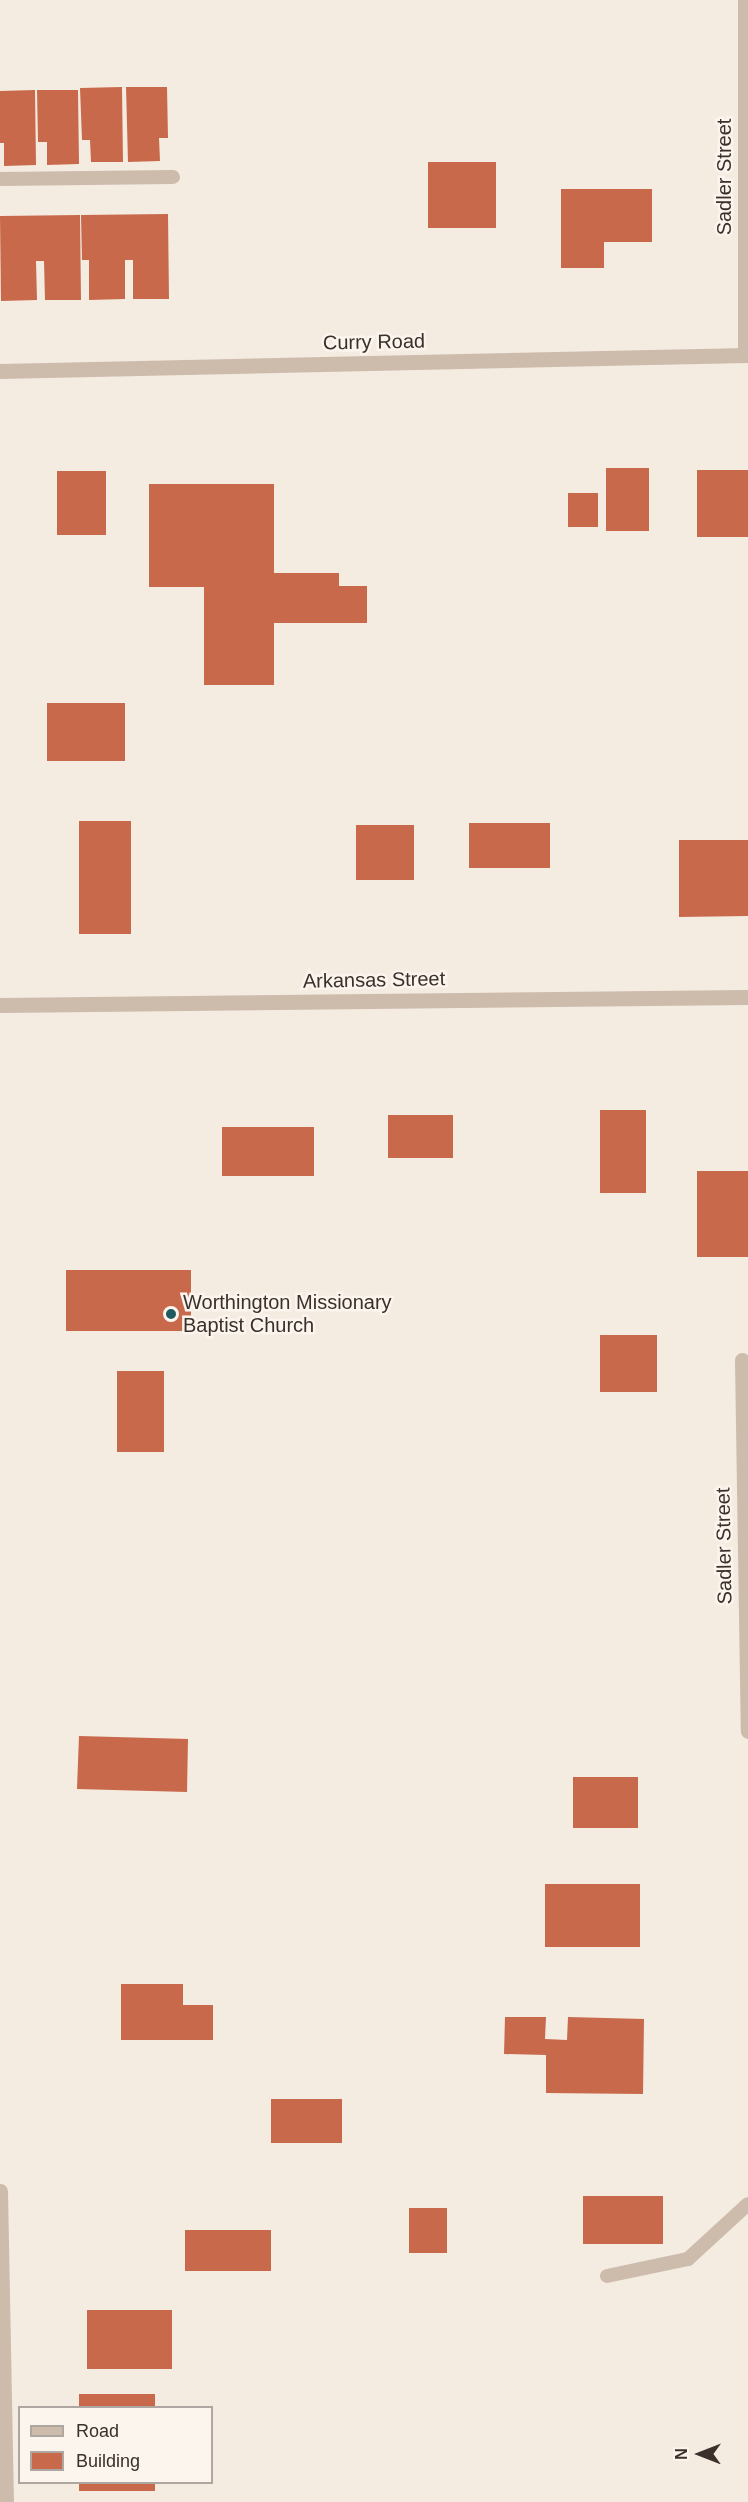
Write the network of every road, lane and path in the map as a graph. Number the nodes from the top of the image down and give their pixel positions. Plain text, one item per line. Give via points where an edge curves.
1 (746, 0) edge
2 (747, 46) edge
3 (173, 177) dead end
4 (0, 179) edge
5 (746, 355) edge
6 (0, 371) edge
7 (748, 997) edge
8 (0, 1005) edge
9 (742, 1360) dead end
10 (748, 1731) edge
11 (0, 2191) edge
12 (748, 2204) edge
13 (607, 2276) dead end
14 (2, 2436) edge
15 (6, 2502) edge

1 - 2 street, Sadler Street
2 - 5 street, Sadler Street
3 - 4 lane
5 - 6 street, Curry Road
7 - 8 street, Arkansas Street
9 - 10 street, Sadler Street
11 - 14 street
12 - 13 lane via 688,2259
14 - 15 street

